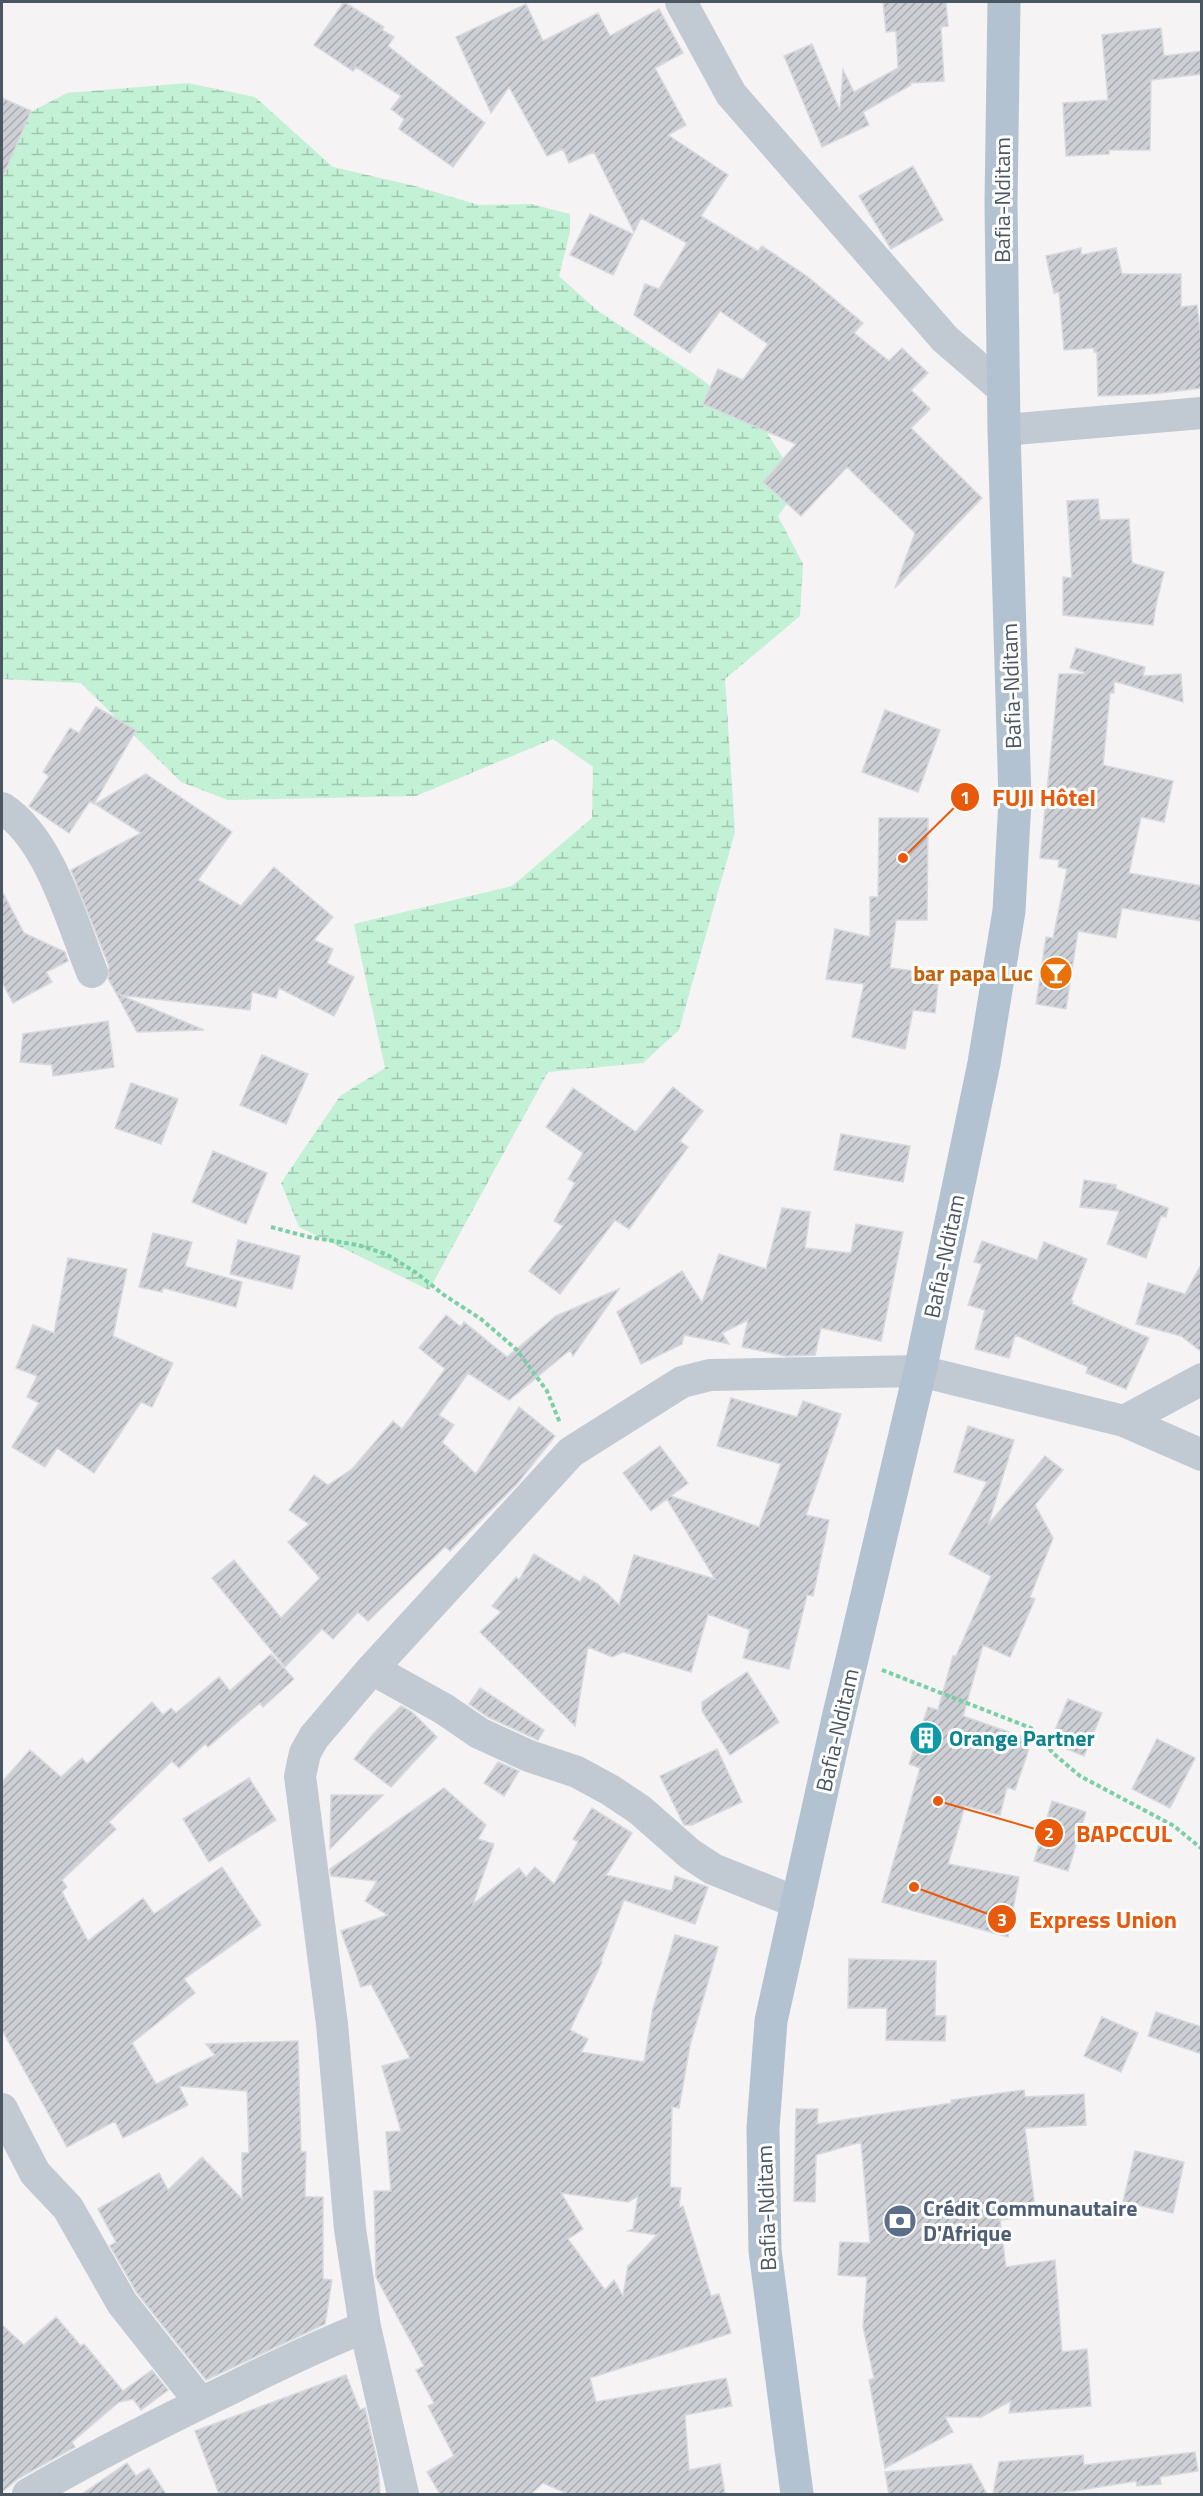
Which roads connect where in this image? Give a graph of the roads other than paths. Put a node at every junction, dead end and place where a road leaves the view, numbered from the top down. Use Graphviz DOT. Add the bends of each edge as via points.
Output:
graph roads {
  1 [pos="681,2"];
  2 [pos="1004,2"];
  3 [pos="1003,390"];
  4 [pos="1202,413"];
  5 [pos="1004,430"];
  6 [pos="2,808"];
  7 [pos="92,972"];
  8 [pos="920,1371"];
  9 [pos="1202,1379"];
  10 [pos="1124,1421"];
  11 [pos="1202,1455"];
  12 [pos="372,1669"];
  13 [pos="798,1903"];
  14 [pos="2,2109"];
  15 [pos="365,2327"];
  16 [pos="201,2403"];
  17 [pos="28,2494"];
  18 [pos="404,2494"];
  19 [pos="797,2494"];
  1 -- 3 [label="street" via="731,94 945,339"];
  2 -- 3 [label="main road, Bafia-Nditam"];
  3 -- 5 [label="main road, Bafia-Nditam"];
  4 -- 5 [label="street"];
  5 -- 8 [label="main road, Bafia-Nditam" via="1014,800 1009,911 984,1063"];
  6 -- 7 [label="street" via="32,836 56,882"];
  8 -- 10 [label="street"];
  8 -- 12 [label="street" via="710,1375 682,1383 571,1452"];
  8 -- 13 [label="main road, Bafia-Nditam"];
  9 -- 10 [label="street"];
  10 -- 11 [label="street"];
  12 -- 13 [label="street" via="444,1708 479,1733 577,1772 610,1790 713,1869"];
  12 -- 15 [label="street" via="314,1737 305,1753 300,1776 332,2024 350,2229"];
  13 -- 19 [label="main road, Bafia-Nditam" via="771,2022 762,2128 765,2250"];
  14 -- 16 [label="street" via="35,2173 68,2208 122,2303"];
  15 -- 16 [label="street" via="325,2342"];
  15 -- 18 [label="street"];
  16 -- 17 [label="street"];
}
